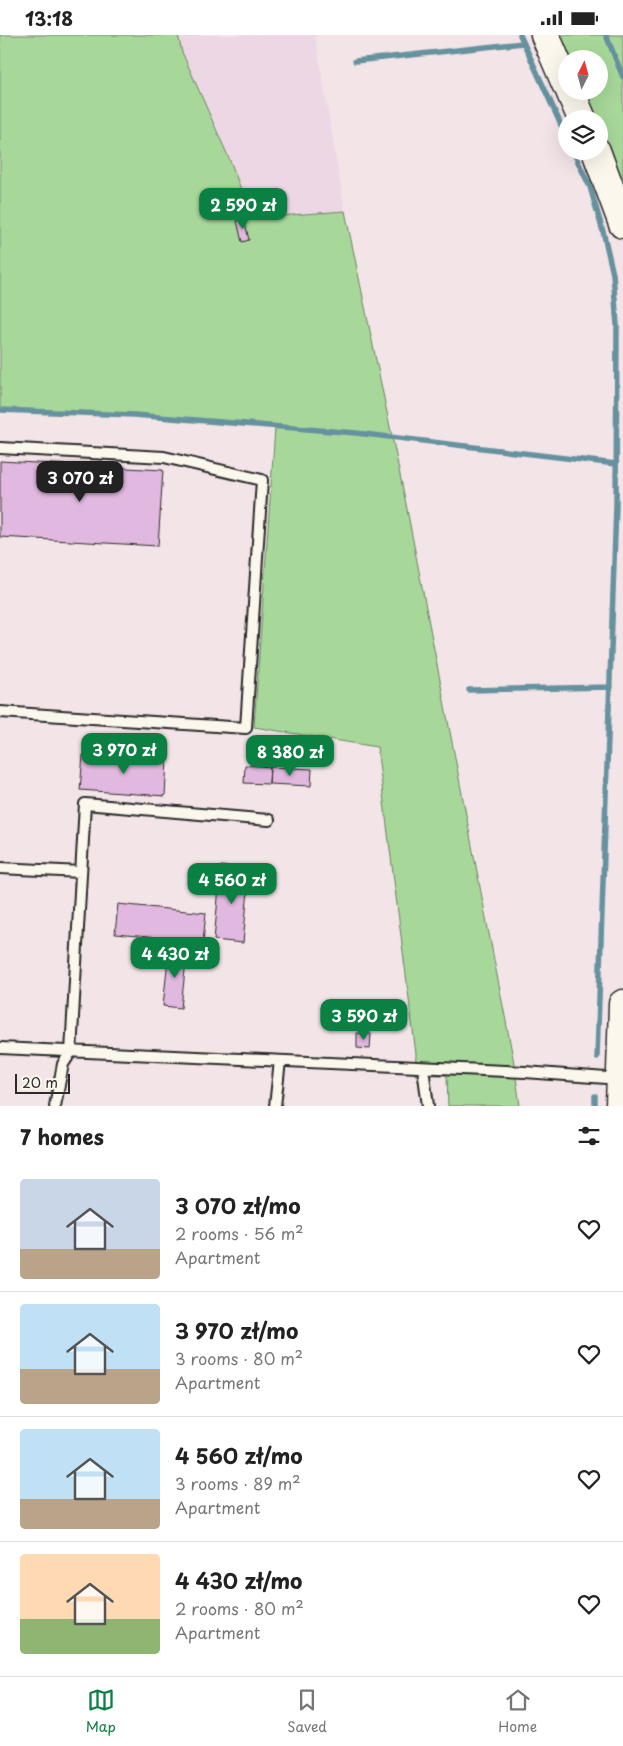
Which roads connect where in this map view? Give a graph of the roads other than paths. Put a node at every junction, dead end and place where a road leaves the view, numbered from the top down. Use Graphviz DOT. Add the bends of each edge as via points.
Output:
graph roads {
  1 [pos="545,35"];
  2 [pos="558,65"];
  3 [pos="599,160"];
  4 [pos="623,224"];
  5 [pos="0,448"];
  6 [pos="0,712"];
  7 [pos="269,820"];
  8 [pos="0,868"];
  9 [pos="81,871"];
  10 [pos="623,1004"];
  11 [pos="0,1049"];
  12 [pos="71,1052"];
  13 [pos="280,1061"];
  14 [pos="423,1068"];
  15 [pos="621,1079"];
  16 [pos="55,1106"];
  17 [pos="275,1106"];
  18 [pos="428,1106"];
  19 [pos="620,1106"];
  1 -- 2 [label="main road"];
  3 -- 4 [label="main road"];
  5 -- 6 [label="lane" via="164,457 262,480 246,727"];
  7 -- 9 [label="lane" via="85,804"];
  8 -- 9 [label="lane"];
  9 -- 12 [label="lane"];
  10 -- 15 [label="main road"];
  11 -- 12 [label="lane"];
  12 -- 13 [label="lane"];
  12 -- 16 [label="lane" via="63,1064"];
  13 -- 14 [label="lane"];
  13 -- 17 [label="lane"];
  14 -- 15 [label="lane"];
  14 -- 18 [label="lane"];
  15 -- 19 [label="main road"];
}
